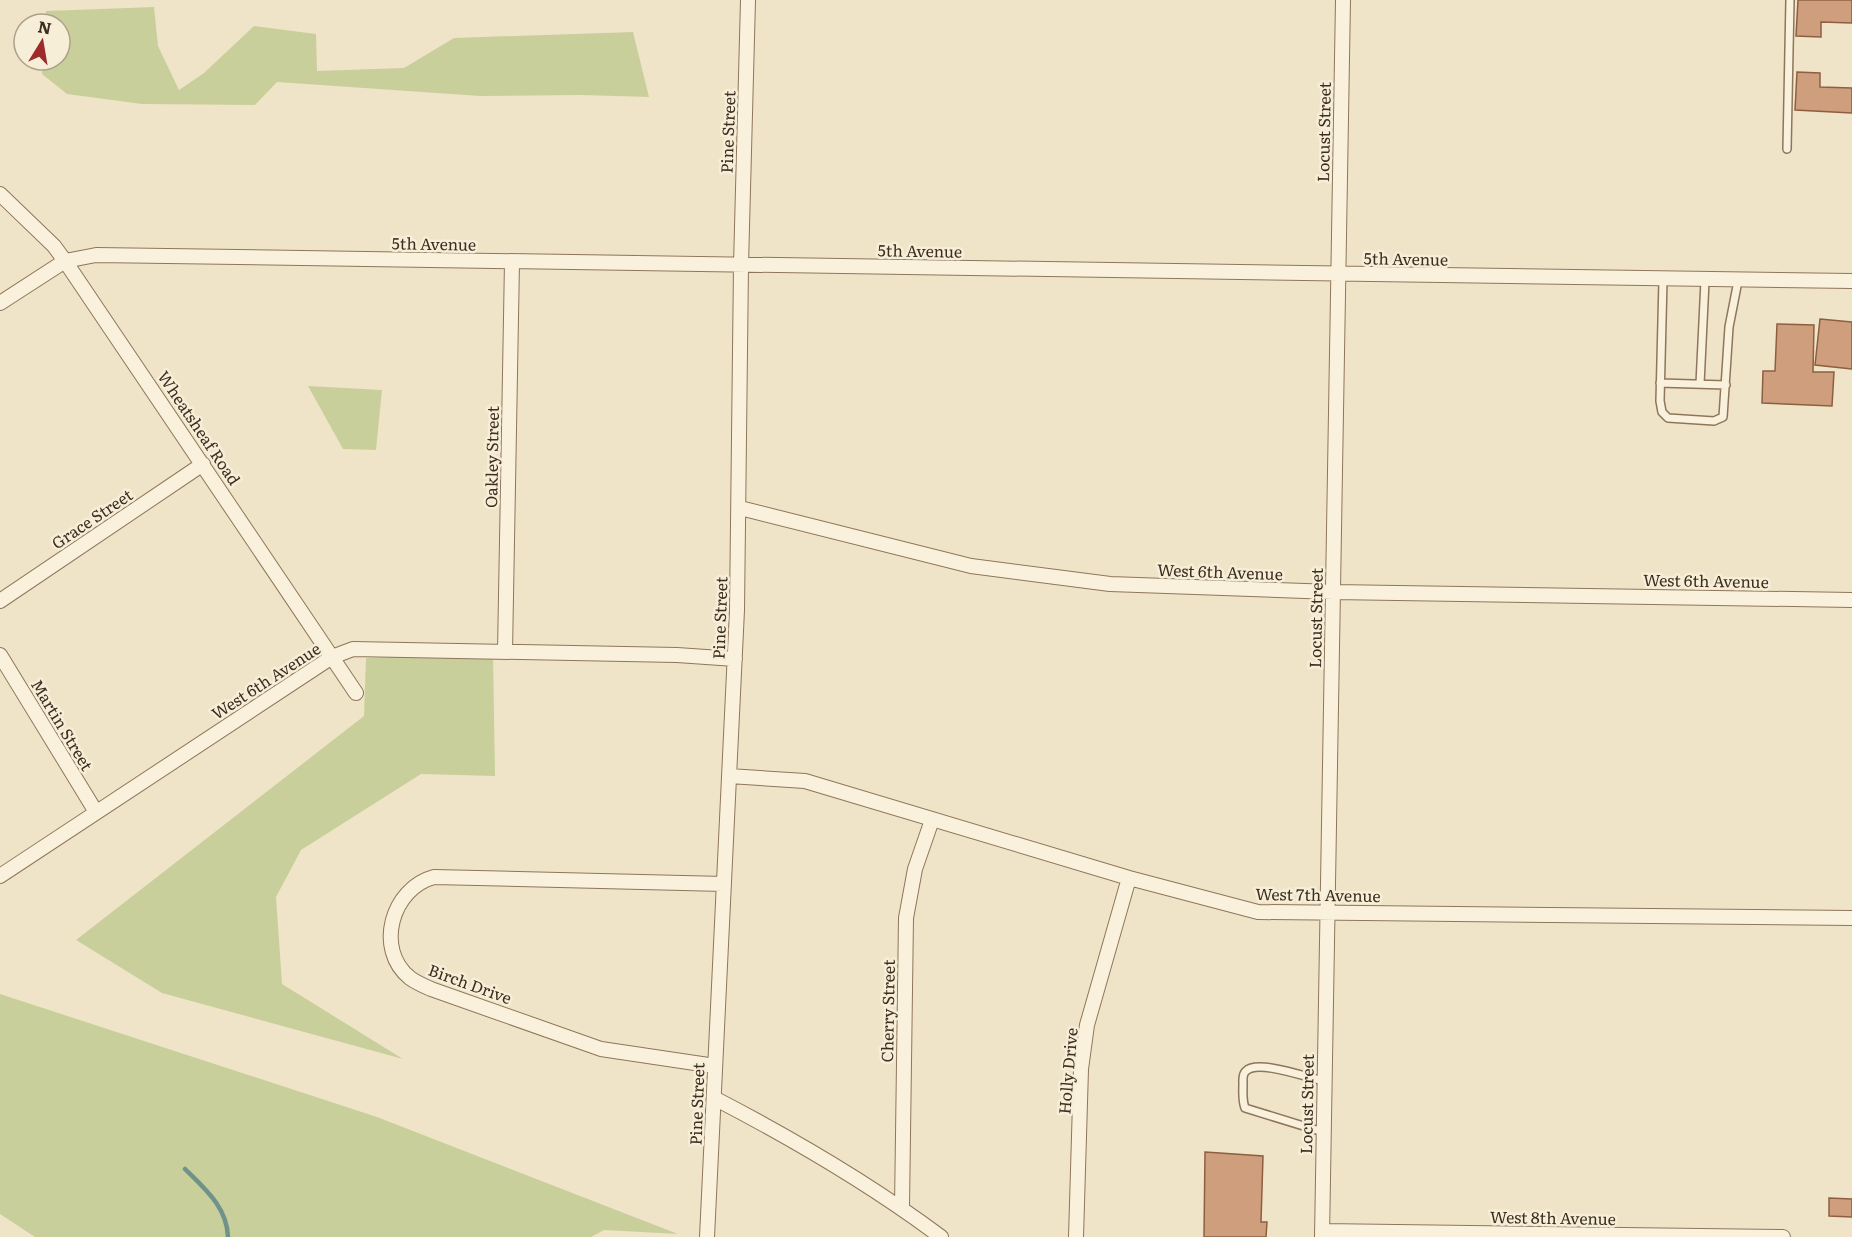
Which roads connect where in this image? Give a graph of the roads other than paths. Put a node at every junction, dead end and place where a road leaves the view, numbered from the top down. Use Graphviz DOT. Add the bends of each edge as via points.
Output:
graph roads {
  1 [pos="748,0"];
  2 [pos="1343,0"];
  3 [pos="1790,0"];
  4 [pos="1787,149"];
  5 [pos="0,194"];
  6 [pos="65,261"];
  7 [pos="513,262"];
  8 [pos="741,265"];
  9 [pos="1339,275"];
  10 [pos="1663,280"];
  11 [pos="1705,281"];
  12 [pos="1738,281"];
  13 [pos="1852,282"];
  14 [pos="0,303"];
  15 [pos="1660,383"];
  16 [pos="1700,384"];
  17 [pos="1726,385"];
  18 [pos="203,464"];
  19 [pos="740,508"];
  20 [pos="1333,592"];
  21 [pos="1852,600"];
  22 [pos="0,601"];
  23 [pos="505,652"];
  24 [pos="0,655"];
  25 [pos="332,657"];
  26 [pos="735,659"];
  27 [pos="356,693"];
  28 [pos="729,777"];
  29 [pos="96,812"];
  30 [pos="932,820"];
  31 [pos="0,876"];
  32 [pos="1129,878"];
  33 [pos="724,884"];
  34 [pos="1328,911"];
  35 [pos="1852,918"];
  36 [pos="715,1066"];
  37 [pos="1324,1081"];
  38 [pos="714,1098"];
  39 [pos="1323,1132"];
  40 [pos="902,1208"];
  41 [pos="1322,1234"];
  42 [pos="707,1237"];
  43 [pos="941,1237"];
  44 [pos="1076,1237"];
  45 [pos="1783,1237"];
  1 -- 8 [label="street, Pine Street"];
  2 -- 9 [label="street, Locust Street"];
  3 -- 4 [label="lane"];
  5 -- 6 [label="street, Wheatsheaf Road"];
  6 -- 7 [label="street, 5th Avenue" via="96,255"];
  6 -- 14 [label="street, 5th Avenue"];
  6 -- 18 [label="street, Wheatsheaf Road"];
  7 -- 8 [label="street, 5th Avenue"];
  7 -- 23 [label="street, Oakley Street"];
  8 -- 9 [label="street, 5th Avenue"];
  8 -- 19 [label="street, Pine Street"];
  9 -- 10 [label="street, 5th Avenue"];
  9 -- 20 [label="street, Locust Street"];
  10 -- 11 [label="street, 5th Avenue"];
  10 -- 15 [label="lane"];
  11 -- 12 [label="street, 5th Avenue"];
  11 -- 16 [label="lane"];
  12 -- 13 [label="street, 5th Avenue"];
  12 -- 17 [label="lane" via="1729,327"];
  15 -- 16 [label="lane"];
  15 -- 17 [label="lane" via="1662,412 1668,418 1714,421 1724,417"];
  16 -- 17 [label="lane"];
  18 -- 22 [label="street, Grace Street"];
  18 -- 25 [label="street, Wheatsheaf Road"];
  19 -- 20 [label="street, West 6th Avenue" via="972,566 1110,584"];
  19 -- 26 [label="street, Pine Street"];
  20 -- 21 [label="street, West 6th Avenue"];
  20 -- 34 [label="street, Locust Street"];
  23 -- 25 [label="street, West 6th Avenue" via="353,649"];
  23 -- 26 [label="street, West 6th Avenue"];
  24 -- 29 [label="street, Martin Street"];
  25 -- 27 [label="street, Wheatsheaf Road"];
  25 -- 29 [label="street, West 6th Avenue"];
  26 -- 28 [label="street, Pine Street"];
  28 -- 30 [label="street, West 7th Avenue" via="805,782"];
  28 -- 33 [label="street, Pine Street"];
  29 -- 31 [label="street, West 6th Avenue"];
  30 -- 32 [label="street, West 7th Avenue"];
  30 -- 40 [label="street, Cherry Street" via="915,869 906,918"];
  32 -- 34 [label="street, West 7th Avenue" via="1247,911"];
  32 -- 44 [label="street, Holly Drive" via="1087,1025 1081,1069"];
  33 -- 36 [label="street, Pine Street"];
  33 -- 36 [label="street, Birch Drive" via="434,877 423,880 404,896 392,919 391,931 393,950 401,967 409,977 431,989 601,1049"];
  34 -- 35 [label="street, West 7th Avenue"];
  34 -- 37 [label="street, Locust Street"];
  36 -- 38 [label="street, Pine Street"];
  37 -- 39 [label="street, Locust Street"];
  37 -- 39 [label="lane" via="1282,1069 1254,1067 1243,1075 1245,1108"];
  38 -- 40 [label="street" via="799,1142"];
  38 -- 42 [label="street, Pine Street"];
  39 -- 41 [label="street, Locust Street"];
  40 -- 43 [label="street"];
  41 -- 45 [label="street, West 8th Avenue"];
}
